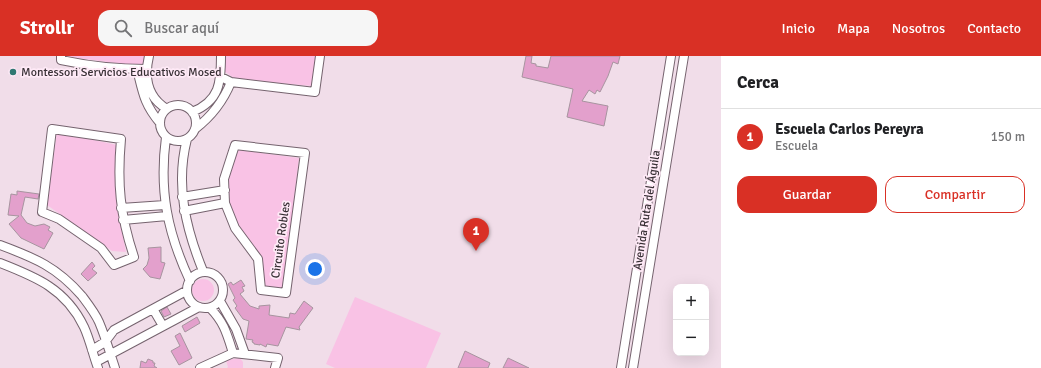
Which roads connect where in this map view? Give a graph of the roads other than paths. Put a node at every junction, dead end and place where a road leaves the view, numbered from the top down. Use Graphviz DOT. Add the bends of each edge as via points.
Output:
graph roads {
  1 [pos="62,56"];
  2 [pos="149,56"];
  3 [pos="221,56"];
  4 [pos="320,56"];
  5 [pos="671,56"];
  6 [pos="684,56"];
  7 [pos="137,69"];
  8 [pos="146,70"];
  9 [pos="221,77"];
  10 [pos="231,82"];
  11 [pos="152,96"];
  12 [pos="144,100"];
  13 [pos="209,102"];
  14 [pos="663,106"];
  15 [pos="676,108"];
  16 [pos="167,109"];
  17 [pos="215,110"];
  18 [pos="192,112"];
  19 [pos="160,123"];
  20 [pos="195,129"];
  21 [pos="166,136"];
  22 [pos="187,139"];
  23 [pos="224,190"];
  24 [pos="182,197"];
  25 [pos="225,203"];
  26 [pos="165,205"];
  27 [pos="121,208"];
  28 [pos="184,211"];
  29 [pos="167,216"];
  30 [pos="123,220"];
  31 [pos="0,245"];
  32 [pos="0,263"];
  33 [pos="204,271"];
  34 [pos="190,281"];
  35 [pos="186,291"];
  36 [pos="220,301"];
  37 [pos="88,304"];
  38 [pos="631,306"];
  39 [pos="198,307"];
  40 [pos="643,307"];
  41 [pos="210,308"];
  42 [pos="153,310"];
  43 [pos="75,311"];
  44 [pos="163,326"];
  45 [pos="236,329"];
  46 [pos="227,332"];
  47 [pos="105,342"];
  48 [pos="92,350"];
  49 [pos="233,353"];
  50 [pos="245,354"];
  51 [pos="111,355"];
  52 [pos="97,365"];
  53 [pos="115,368"];
  54 [pos="200,368"];
  55 [pos="275,368"];
  56 [pos="621,368"];
  57 [pos="633,368"];
  1 -- 7 [label="street" via="61,60 80,64"];
  2 -- 8 [label="street"];
  3 -- 9 [label="street"];
  4 -- 10 [label="street" via="315,92"];
  5 -- 14 [label="street, Avenida Ruta del Águila"];
  6 -- 15 [label="street, Avenida Ruta del Águila"];
  7 -- 8 [label="street"];
  7 -- 12 [label="street"];
  8 -- 11 [label="street"];
  9 -- 10 [label="street"];
  9 -- 13 [label="street" via="217,91"];
  10 -- 17 [label="street"];
  11 -- 12 [label="street"];
  11 -- 16 [label="street"];
  12 -- 19 [label="street"];
  13 -- 17 [label="street"];
  13 -- 18 [label="street"];
  14 -- 15 [label="street"];
  14 -- 38 [label="street, Avenida Ruta del Águila"];
  15 -- 40 [label="street, Avenida Ruta del Águila"];
  16 -- 18 [label="street" via="178,105"];
  16 -- 19 [label="street"];
  17 -- 20 [label="street"];
  18 -- 20 [label="street" via="195,117"];
  19 -- 21 [label="street"];
  20 -- 22 [label="street"];
  21 -- 22 [label="street" via="176,141"];
  21 -- 26 [label="street" via="163,160"];
  22 -- 24 [label="street" via="181,180"];
  23 -- 24 [label="street"];
  23 -- 25 [label="street, Circuito Robles"];
  23 -- 25 [label="street, Circuito Robles" via="224,179 235,145 305,154 286,293 261,290 258,259 235,228"];
  24 -- 28 [label="street"];
  25 -- 28 [label="street"];
  26 -- 27 [label="street"];
  26 -- 29 [label="street"];
  27 -- 30 [label="street"];
  27 -- 30 [label="street" via="121,139 52,129 42,212 59,218 101,248 114,265 134,257"];
  28 -- 33 [label="street"];
  29 -- 30 [label="street"];
  29 -- 34 [label="street" via="177,253"];
  31 -- 37 [label="street" via="48,266 72,284"];
  32 -- 43 [label="street" via="51,286"];
  33 -- 34 [label="street" via="192,276"];
  33 -- 36 [label="street" via="220,278 224,289"];
  34 -- 35 [label="street"];
  35 -- 39 [label="street" via="189,299"];
  35 -- 42 [label="street"];
  36 -- 41 [label="street"];
  36 -- 45 [label="street"];
  37 -- 43 [label="street"];
  37 -- 47 [label="street" via="99,321"];
  38 -- 40 [label="street"];
  38 -- 56 [label="street, Avenida Ruta del Águila"];
  39 -- 41 [label="street"];
  39 -- 44 [label="street"];
  40 -- 57 [label="street, Avenida Ruta del Águila"];
  41 -- 46 [label="street"];
  42 -- 44 [label="street"];
  42 -- 47 [label="street" via="114,330"];
  43 -- 48 [label="street"];
  44 -- 51 [label="street"];
  45 -- 46 [label="street"];
  45 -- 50 [label="street"];
  46 -- 49 [label="street"];
  47 -- 48 [label="street"];
  47 -- 51 [label="street"];
  48 -- 52 [label="street"];
  49 -- 50 [label="street"];
  49 -- 54 [label="street"];
  50 -- 55 [label="street" via="278,358"];
  51 -- 52 [label="street"];
  51 -- 53 [label="street"];
}
